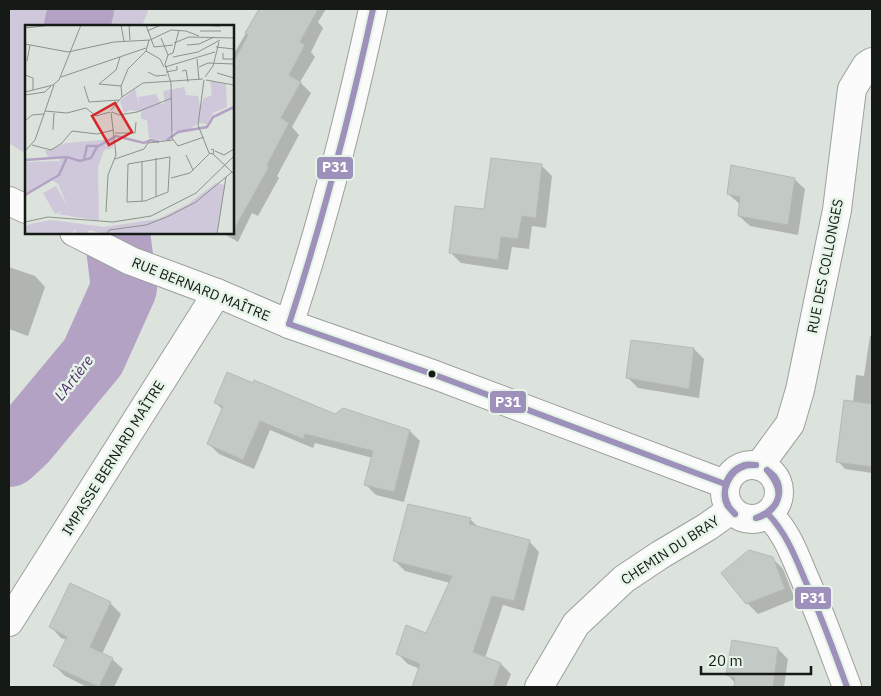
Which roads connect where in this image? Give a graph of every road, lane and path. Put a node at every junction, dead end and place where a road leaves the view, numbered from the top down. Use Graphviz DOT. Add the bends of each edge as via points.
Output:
graph roads {
  1 [pos="373,9"];
  2 [pos="872,62"];
  3 [pos="9,201"];
  4 [pos="25,209"];
  5 [pos="78,234"];
  6 [pos="217,293"];
  7 [pos="289,324"];
  8 [pos="759,466"];
  9 [pos="725,484"];
  10 [pos="731,510"];
  11 [pos="768,514"];
  12 [pos="9,622"];
  13 [pos="539,687"];
  14 [pos="847,687"];
  1 -- 7 [label="street" via="310,262"];
  2 -- 8 [label="street, RUE DES COLLONGES" via="852,89 837,210 800,390 790,424"];
  3 -- 4 [label="street"];
  5 -- 6 [label="street, RUE BERNARD MAÎTRE" via="131,261"];
  6 -- 7 [label="street, RUE BERNARD MAÎTRE"];
  6 -- 12 [label="street, IMPASSE BERNARD MAÎTRE"];
  7 -- 9 [label="street, RUE BERNARD MAÎTRE"];
  8 -- 9 [label="street" via="735,470"];
  8 -- 11 [label="street" via="773,475 779,492 778,500"];
  9 -- 10 [label="street" via="724,498"];
  10 -- 11 [label="street" via="744,519 752,520"];
  10 -- 13 [label="street, CHEMIN DU BRAY" via="624,579 576,624"];
  11 -- 14 [label="street" via="787,537"];
}
